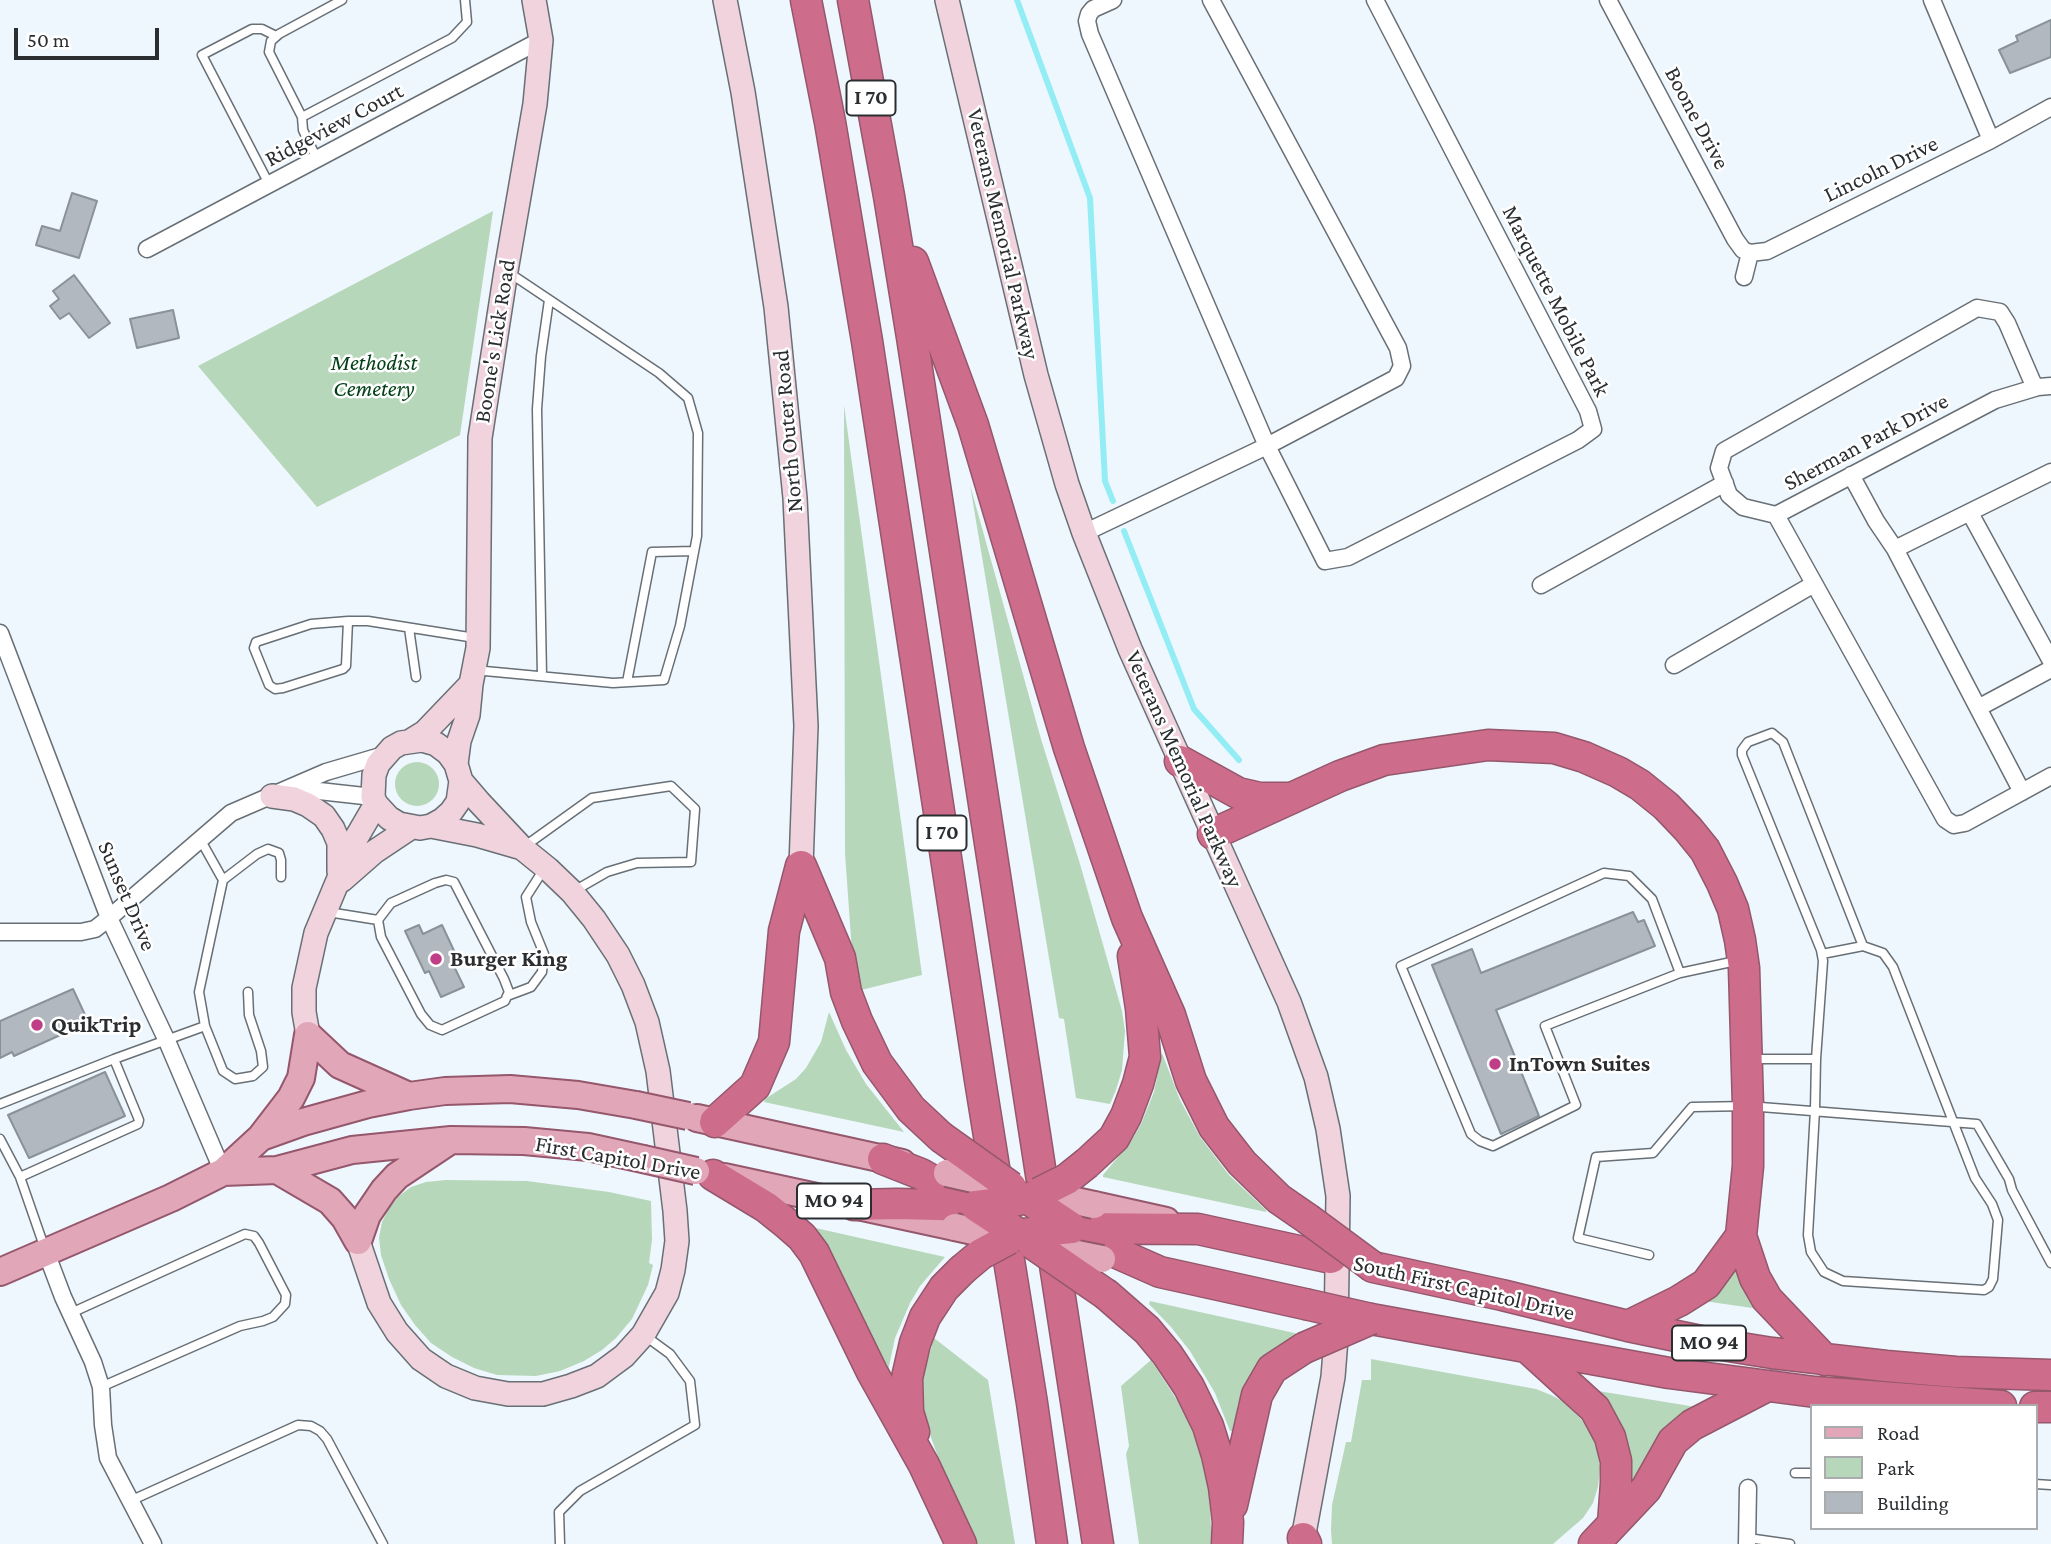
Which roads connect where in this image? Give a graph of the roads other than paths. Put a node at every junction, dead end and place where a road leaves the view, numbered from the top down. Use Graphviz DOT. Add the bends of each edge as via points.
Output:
graph roads {
  1 [pos="342,0"];
  2 [pos="465,0"];
  3 [pos="534,0"];
  4 [pos="725,0"];
  5 [pos="806,0"];
  6 [pos="853,0"];
  7 [pos="947,0"];
  8 [pos="1113,0"];
  9 [pos="1211,0"];
  10 [pos="1375,0"];
  11 [pos="1608,0"];
  12 [pos="1932,0"];
  13 [pos="276,36"];
  14 [pos="541,40"];
  15 [pos="2051,107"];
  16 [pos="302,117"];
  17 [pos="1990,139"];
  18 [pos="317,159"];
  19 [pos="269,184"];
  20 [pos="889,196"];
  21 [pos="147,249"];
  22 [pos="1750,253"];
  23 [pos="506,271"];
  24 [pos="1744,276"];
  25 [pos="549,300"];
  26 [pos="2043,387"];
  27 [pos="1267,446"];
  28 [pos="2050,474"];
  29 [pos="1851,475"];
  30 [pos="1725,483"];
  31 [pos="1970,513"];
  32 [pos="1776,515"];
  33 [pos="1084,533"];
  34 [pos="1895,549"];
  35 [pos="694,551"];
  36 [pos="1814,584"];
  37 [pos="1541,585"];
  38 [pos="348,621"];
  39 [pos="409,628"];
  40 [pos="0,633"];
  41 [pos="478,638"];
  42 [pos="2051,661"];
  43 [pos="1674,665"];
  44 [pos="2051,669"];
  45 [pos="542,676"];
  46 [pos="416,677"];
  47 [pos="472,677"];
  48 [pos="626,682"];
  49 [pos="1978,708"];
  50 [pos="412,740"];
  51 [pos="384,755"];
  52 [pos="1180,761"];
  53 [pos="459,772"];
  54 [pos="2051,776"];
  55 [pos="282,792"];
  56 [pos="2022,792"];
  57 [pos="1291,798"];
  58 [pos="375,801"];
  59 [pos="420,827"];
  60 [pos="1213,834"];
  61 [pos="200,839"];
  62 [pos="522,848"];
  63 [pos="801,866"];
  64 [pos="546,867"];
  65 [pos="281,877"];
  66 [pos="223,880"];
  67 [pos="337,885"];
  68 [pos="572,892"];
  69 [pos="325,911"];
  70 [pos="109,918"];
  71 [pos="1127,918"];
  72 [pos="377,920"];
  73 [pos="0,932"];
  74 [pos="1863,946"];
  75 [pos="1822,954"];
  76 [pos="1742,959"];
  77 [pos="1680,973"];
  78 [pos="248,992"];
  79 [pos="507,996"];
  80 [pos="205,1026"];
  81 [pos="308,1035"];
  82 [pos="167,1041"];
  83 [pos="114,1059"];
  84 [pos="1746,1059"];
  85 [pos="1816,1059"];
  86 [pos="409,1096"];
  87 [pos="0,1104"];
  88 [pos="1748,1106"];
  89 [pos="1815,1110"];
  90 [pos="702,1119"];
  91 [pos="1953,1121"];
  92 [pos="261,1137"];
  93 [pos="0,1139"];
  94 [pos="451,1140"];
  95 [pos="883,1159"];
  96 [pos="277,1170"];
  97 [pos="223,1172"];
  98 [pos="704,1173"];
  99 [pos="19,1177"];
  100 [pos="1026,1193"];
  101 [pos="955,1200"];
  102 [pos="854,1205"];
  103 [pos="1093,1234"];
  104 [pos="1741,1236"];
  105 [pos="1021,1240"];
  106 [pos="358,1241"];
  107 [pos="46,1252"];
  108 [pos="1649,1255"];
  109 [pos="2051,1263"];
  110 [pos="1373,1267"];
  111 [pos="0,1272"];
  112 [pos="71,1313"];
  113 [pos="1371,1319"];
  114 [pos="1628,1326"];
  115 [pos="643,1335"];
  116 [pos="1528,1348"];
  117 [pos="1825,1360"];
  118 [pos="2051,1375"];
  119 [pos="1767,1386"];
  120 [pos="101,1387"];
  121 [pos="1934,1404"];
  122 [pos="923,1465"];
  123 [pos="1795,1473"];
  124 [pos="1810,1473"];
  125 [pos="1748,1488"];
  126 [pos="130,1501"];
  127 [pos="1227,1533"];
  128 [pos="1603,1534"];
  129 [pos="1748,1541"];
  130 [pos="147,1542"];
  131 [pos="1304,1542"];
  132 [pos="383,1544"];
  133 [pos="560,1544"];
  134 [pos="961,1544"];
  135 [pos="1052,1544"];
  136 [pos="1098,1544"];
  137 [pos="1790,1544"];
  1 -- 13 [label="lane"];
  2 -- 16 [label="lane" via="467,22 452,38"];
  3 -- 14 [label="street, Boone's Lick Road"];
  4 -- 63 [label="street, North Outer Road" via="776,307 795,498 806,726"];
  5 -- 135 [label="highway, I 70" via="867,341"];
  6 -- 20 [label="highway, I 70"];
  7 -- 33 [label="street, Veterans Memorial Parkway" via="1036,375"];
  8 -- 27 [label="street, Marquette Mobile Park" via="1089,14 1090,34"];
  9 -- 27 [label="street" via="1398,348 1402,366 1396,378"];
  10 -- 27 [label="street, Marquette Mobile Park" via="1588,411 1593,429 1348,558 1325,561"];
  11 -- 22 [label="street, Boone Drive" via="1735,239"];
  12 -- 17 [label="street"];
  13 -- 16 [label="lane" via="269,52"];
  13 -- 19 [label="lane" via="252,29 202,55"];
  14 -- 18 [label="street, Ridgeview Court"];
  14 -- 23 [label="street, Boone's Lick Road" via="535,104"];
  15 -- 17 [label="street, Lincoln Drive"];
  16 -- 18 [label="lane"];
  17 -- 22 [label="street, Lincoln Drive" via="1767,251"];
  18 -- 19 [label="street, Ridgeview Court"];
  19 -- 21 [label="street, Ridgeview Court"];
  20 -- 71 [label="highway" via="973,425 1069,748"];
  20 -- 136 [label="highway, I 70"];
  22 -- 24 [label="street"];
  23 -- 25 [label="lane"];
  23 -- 41 [label="street, Boone's Lick Road" via="480,438"];
  25 -- 35 [label="lane" via="659,373 688,398 698,433"];
  25 -- 45 [label="lane" via="537,409"];
  26 -- 29 [label="street, Sherman Park Drive" via="1995,400"];
  26 -- 30 [label="street" via="2000,312 1977,308 1724,451 1719,468"];
  27 -- 33 [label="street"];
  28 -- 31 [label="street"];
  29 -- 32 [label="street, Sherman Park Drive"];
  29 -- 34 [label="street"];
  30 -- 32 [label="street" via="1729,495 1743,507"];
  30 -- 37 [label="street"];
  31 -- 34 [label="street"];
  31 -- 42 [label="street"];
  32 -- 36 [label="street, Sherman Park Drive"];
  33 -- 52 [label="street, Veterans Memorial Parkway"];
  34 -- 49 [label="street"];
  35 -- 48 [label="lane" via="664,680"];
  35 -- 48 [label="lane" via="652,552"];
  36 -- 43 [label="street"];
  36 -- 56 [label="street, Sherman Park Drive" via="1945,819 1954,825 1965,823"];
  38 -- 38 [label="lane" via="346,666 283,688 269,685 254,648 256,642 311,624"];
  38 -- 39 [label="lane"];
  39 -- 41 [label="lane"];
  39 -- 46 [label="lane"];
  40 -- 70 [label="street, Sunset Drive"];
  41 -- 47 [label="street, Boone's Lick Road"];
  44 -- 49 [label="street"];
  45 -- 47 [label="lane"];
  45 -- 48 [label="lane"];
  47 -- 50 [label="street" via="425,732"];
  47 -- 53 [label="street, Boone's Lick Road" via="468,715 459,741"];
  49 -- 56 [label="street"];
  50 -- 51 [label="street"];
  50 -- 53 [label="street" via="436,744 448,753"];
  51 -- 55 [label="street" via="326,772"];
  51 -- 58 [label="street" via="373,775"];
  52 -- 57 [label="highway" via="1238,793 1261,799"];
  52 -- 60 [label="street, Veterans Memorial Parkway"];
  53 -- 59 [label="street" via="458,802 451,812"];
  53 -- 62 [label="street"];
  54 -- 56 [label="street, Sherman Park Drive"];
  55 -- 58 [label="street"];
  55 -- 61 [label="street" via="230,813"];
  55 -- 67 [label="street" via="324,816 334,830 340,861"];
  57 -- 60 [label="highway"];
  57 -- 76 [label="highway" via="1384,760 1436,751 1488,744 1554,748 1584,757 1640,785 1666,806 1705,850 1733,909"];
  58 -- 59 [label="street" via="399,824"];
  58 -- 67 [label="street"];
  59 -- 62 [label="street" via="477,835"];
  59 -- 67 [label="street" via="374,852"];
  60 -- 131 [label="street, Veterans Memorial Parkway" via="1305,1044 1335,1167 1339,1234 1333,1377"];
  61 -- 66 [label="lane"];
  61 -- 70 [label="street"];
  62 -- 64 [label="street"];
  62 -- 68 [label="lane" via="592,798 671,786 695,809 691,862 637,863 607,872"];
  63 -- 90 [label="highway" via="785,931 774,1042 754,1086"];
  63 -- 100 [label="highway, South First Capitol Drive, bridge" via="840,958 857,1021 877,1063 911,1109 941,1137"];
  64 -- 68 [label="street"];
  64 -- 79 [label="lane" via="526,897 544,954 542,972 531,987"];
  65 -- 66 [label="lane" via="279,853 268,849"];
  66 -- 80 [label="lane" via="199,992"];
  67 -- 69 [label="street"];
  68 -- 115 [label="street" via="618,954 633,985 658,1070 677,1241 667,1293"];
  69 -- 72 [label="lane"];
  69 -- 81 [label="street" via="304,988"];
  70 -- 73 [label="street" via="95,929 80,932"];
  70 -- 82 [label="street, Sunset Drive"];
  71 -- 100 [label="highway, bridge" via="1145,1057 1138,1084 1114,1138 1067,1179"];
  71 -- 110 [label="highway, bridge" via="1170,1015 1191,1081 1214,1127 1279,1199"];
  72 -- 79 [label="lane" via="381,937 430,1025 442,1030 505,1001"];
  72 -- 79 [label="lane" via="391,903 435,883 454,882 503,979"];
  74 -- 75 [label="lane"];
  74 -- 75 [label="lane" via="1783,742 1768,733 1745,745 1742,755"];
  74 -- 91 [label="lane" via="1884,953 1893,967"];
  75 -- 85 [label="lane"];
  76 -- 77 [label="lane"];
  76 -- 84 [label="highway"];
  77 -- 77 [label="lane" via="1545,1026 1576,1105 1493,1146 1471,1134 1401,966 1604,873 1629,876 1652,899"];
  78 -- 80 [label="lane" via="249,1015 263,1067 253,1076 235,1079 223,1071"];
  80 -- 82 [label="lane"];
  81 -- 86 [label="main road" via="340,1065"];
  81 -- 92 [label="main road" via="301,1078"];
  82 -- 83 [label="lane"];
  82 -- 97 [label="street, Sunset Drive"];
  83 -- 87 [label="lane"];
  83 -- 99 [label="lane" via="138,1124"];
  84 -- 85 [label="lane"];
  84 -- 88 [label="highway"];
  85 -- 89 [label="lane"];
  86 -- 90 [label="main road, First Capitol Drive, bridge" via="510,1089 578,1095"];
  86 -- 92 [label="main road, First Capitol Drive" via="316,1118"];
  88 -- 89 [label="lane"];
  88 -- 104 [label="highway"];
  88 -- 108 [label="lane" via="1692,1107 1653,1153 1596,1157 1578,1238"];
  89 -- 91 [label="lane"];
  89 -- 91 [label="lane" via="1808,1235 1811,1252 1824,1272 1843,1281 1984,1290 1993,1279 1998,1220 1975,1178"];
  90 -- 95 [label="main road, First Capitol Drive"];
  91 -- 109 [label="lane" via="1977,1124"];
  92 -- 97 [label="main road, First Capitol Drive"];
  93 -- 99 [label="lane"];
  94 -- 96 [label="main road, First Capitol Drive" via="352,1150"];
  94 -- 98 [label="main road, First Capitol Drive, bridge" via="588,1147"];
  94 -- 106 [label="main road" via="384,1190 367,1215"];
  95 -- 101 [label="highway" via="922,1174"];
  96 -- 97 [label="main road, First Capitol Drive"];
  96 -- 106 [label="main road" via="330,1201"];
  97 -- 107 [label="main road, First Capitol Drive"];
  98 -- 102 [label="main road, First Capitol Drive / MO 94"];
  98 -- 122 [label="highway" via="766,1208 814,1252"];
  99 -- 107 [label="lane"];
  100 -- 101 [label="main road, bridge"];
  100 -- 101 [label="highway, bridge" via="1010,1202"];
  100 -- 103 [label="highway, South First Capitol Drive, bridge"];
  101 -- 102 [label="highway"];
  101 -- 105 [label="highway, bridge"];
  103 -- 105 [label="main road, bridge"];
  103 -- 105 [label="highway, South First Capitol Drive, bridge" via="1041,1231"];
  103 -- 110 [label="highway, South First Capitol Drive / MO 94" via="1198,1229"];
  103 -- 113 [label="highway, South First Capitol Drive / MO 94, bridge" via="1160,1272"];
  104 -- 114 [label="highway" via="1706,1284"];
  104 -- 117 [label="highway" via="1767,1298"];
  105 -- 122 [label="highway, South First Capitol Drive, bridge" via="981,1254 944,1288 925,1317 907,1378 908,1412"];
  105 -- 127 [label="highway, bridge" via="1107,1296 1167,1354 1208,1426 1224,1487"];
  106 -- 115 [label="street" via="379,1303 397,1332 421,1359 475,1388 543,1394 570,1387 597,1376"];
  107 -- 111 [label="main road, First Capitol Drive"];
  107 -- 112 [label="street"];
  110 -- 114 [label="highway, South First Capitol Drive / MO 94"];
  112 -- 120 [label="street"];
  112 -- 120 [label="lane" via="245,1234 260,1243 286,1295 280,1311 263,1321 240,1325"];
  113 -- 116 [label="highway, South First Capitol Drive / MO 94"];
  113 -- 127 [label="highway, bridge" via="1304,1348 1272,1369 1257,1395"];
  114 -- 117 [label="highway, South First Capitol Drive / MO 94"];
  115 -- 133 [label="lane" via="670,1354 690,1381 695,1425 580,1491 559,1511"];
  116 -- 119 [label="highway, South First Capitol Drive / MO 94"];
  116 -- 128 [label="highway" via="1595,1409 1610,1437 1616,1483"];
  117 -- 118 [label="highway, South First Capitol Drive / MO 94"];
  119 -- 121 [label="highway, South First Capitol Drive / MO 94"];
  119 -- 128 [label="highway" via="1692,1425 1673,1441 1646,1489"];
  120 -- 126 [label="street" via="108,1458"];
  122 -- 134 [label="highway"];
  123 -- 124 [label="lane"];
  125 -- 129 [label="street"];
  126 -- 130 [label="street"];
  126 -- 132 [label="lane" via="298,1425 311,1426 327,1439"];
  129 -- 137 [label="lane"];
}
